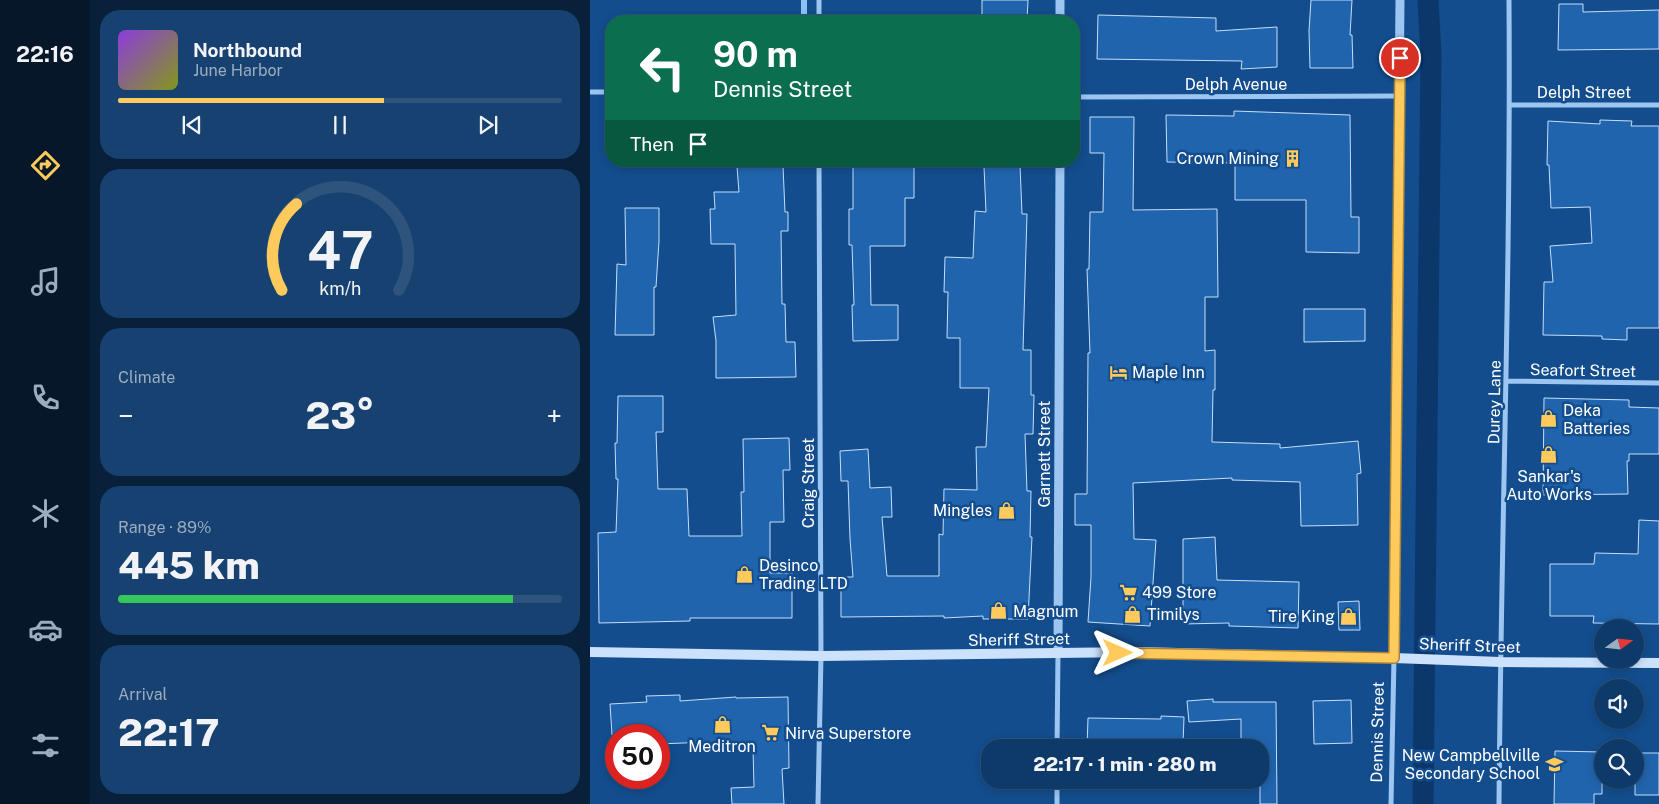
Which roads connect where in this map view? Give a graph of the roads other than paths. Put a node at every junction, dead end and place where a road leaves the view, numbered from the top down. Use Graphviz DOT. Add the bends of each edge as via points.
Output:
graph roads {
  1 [pos="820,0"];
  2 [pos="1060,0"];
  3 [pos="1400,0"];
  4 [pos="1509,0"];
  5 [pos="819,15"];
  6 [pos="1060,15"];
  7 [pos="590,92"];
  8 [pos="605,92"];
  9 [pos="1399,96"];
  10 [pos="1080,97"];
  11 [pos="1510,105"];
  12 [pos="1659,105"];
  13 [pos="819,167"];
  14 [pos="1060,167"];
  15 [pos="1507,381"];
  16 [pos="1659,383"];
  17 [pos="590,652"];
  18 [pos="1058,654"];
  19 [pos="821,656"];
  20 [pos="1394,658"];
  21 [pos="1500,662"];
  22 [pos="1659,663"];
  23 [pos="1057,739"];
  24 [pos="1057,789"];
  25 [pos="818,804"];
  26 [pos="1057,804"];
  27 [pos="1391,804"];
  28 [pos="1499,804"];
  1 -- 5 [label="street"];
  2 -- 6 [label="street"];
  3 -- 9 [label="street, Dennis Street"];
  4 -- 11 [label="street, Durey Lane"];
  7 -- 8 [label="street"];
  9 -- 10 [label="street, Delph Avenue"];
  9 -- 20 [label="street, Dennis Street"];
  11 -- 12 [label="street, Delph Street"];
  11 -- 15 [label="street, Durey Lane"];
  13 -- 19 [label="street, Craig Street"];
  14 -- 18 [label="street, Garnett Street"];
  15 -- 16 [label="street, Seafort Street"];
  15 -- 21 [label="street, Durey Lane"];
  17 -- 19 [label="main road, Sheriff Street"];
  18 -- 19 [label="main road, Sheriff Street"];
  18 -- 20 [label="main road, Sheriff Street" via="1137,652"];
  18 -- 23 [label="street, Garnett Street"];
  19 -- 25 [label="street, Craig Street"];
  20 -- 21 [label="main road, Sheriff Street"];
  20 -- 27 [label="street, Dennis Street"];
  21 -- 22 [label="main road, Sheriff Street"];
  21 -- 28 [label="street, Durey Lane"];
  24 -- 26 [label="street"];
}
